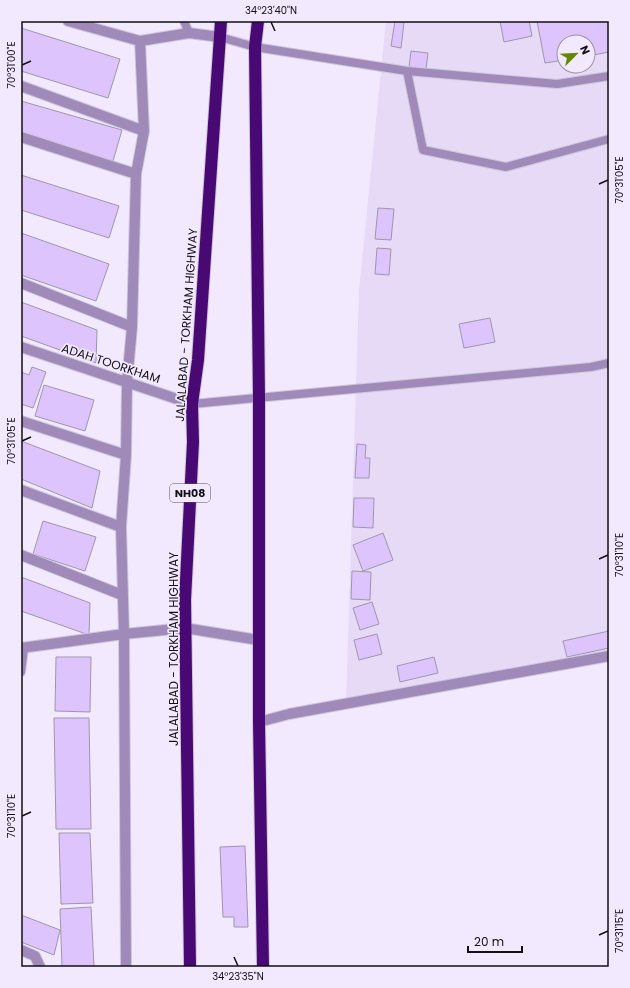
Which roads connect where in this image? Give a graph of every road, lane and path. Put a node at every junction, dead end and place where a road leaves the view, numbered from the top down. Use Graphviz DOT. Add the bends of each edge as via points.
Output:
graph roads {
  1 [pos="68,21"];
  2 [pos="184,21"];
  3 [pos="221,21"];
  4 [pos="258,21"];
  5 [pos="189,33"];
  6 [pos="220,38"];
  7 [pos="140,41"];
  8 [pos="255,47"];
  9 [pos="407,71"];
  10 [pos="609,76"];
  11 [pos="21,86"];
  12 [pos="144,131"];
  13 [pos="21,137"];
  14 [pos="609,139"];
  15 [pos="136,174"];
  16 [pos="21,283"];
  17 [pos="132,327"];
  18 [pos="21,347"];
  19 [pos="609,363"];
  20 [pos="127,382"];
  21 [pos="260,398"];
  22 [pos="192,404"];
  23 [pos="21,421"];
  24 [pos="126,455"];
  25 [pos="21,490"];
  26 [pos="120,527"];
  27 [pos="21,555"];
  28 [pos="122,595"];
  29 [pos="185,628"];
  30 [pos="124,634"];
  31 [pos="258,640"];
  32 [pos="23,648"];
  33 [pos="609,656"];
  34 [pos="21,672"];
  35 [pos="259,722"];
  36 [pos="21,950"];
  37 [pos="40,967"];
  38 [pos="126,967"];
  39 [pos="190,967"];
  40 [pos="263,967"];
  1 -- 7 [label="street"];
  2 -- 5 [label="lane"];
  3 -- 6 [label="highway, JALALABAD - TORKHAM HIGHWAY / NH08"];
  4 -- 8 [label="highway"];
  5 -- 6 [label="street"];
  5 -- 7 [label="street"];
  6 -- 8 [label="lane"];
  6 -- 22 [label="highway, JALALABAD - TORKHAM HIGHWAY / NH08" via="198,360"];
  7 -- 12 [label="street"];
  8 -- 9 [label="lane"];
  8 -- 21 [label="highway"];
  9 -- 10 [label="lane" via="557,84"];
  9 -- 14 [label="lane" via="423,150 506,167"];
  11 -- 12 [label="street"];
  12 -- 15 [label="street"];
  13 -- 15 [label="street"];
  15 -- 17 [label="street"];
  16 -- 17 [label="street"];
  17 -- 20 [label="street"];
  18 -- 20 [label="street, ADAH TOORKHAM"];
  19 -- 21 [label="lane" via="591,367"];
  20 -- 22 [label="street, ADAH TOORKHAM"];
  20 -- 24 [label="street"];
  21 -- 22 [label="lane"];
  21 -- 31 [label="highway"];
  22 -- 29 [label="highway, JALALABAD - TORKHAM HIGHWAY / NH08" via="193,442"];
  23 -- 24 [label="street"];
  24 -- 26 [label="street"];
  25 -- 26 [label="street"];
  26 -- 28 [label="street"];
  27 -- 28 [label="street"];
  28 -- 30 [label="street"];
  29 -- 30 [label="street"];
  29 -- 31 [label="street"];
  29 -- 39 [label="highway, JALALABAD - TORKHAM HIGHWAY / NH08"];
  30 -- 32 [label="street"];
  30 -- 38 [label="street"];
  31 -- 35 [label="highway"];
  32 -- 34 [label="lane"];
  33 -- 35 [label="street" via="289,714"];
  35 -- 40 [label="highway"];
  36 -- 37 [label="street" via="35,956"];
}
